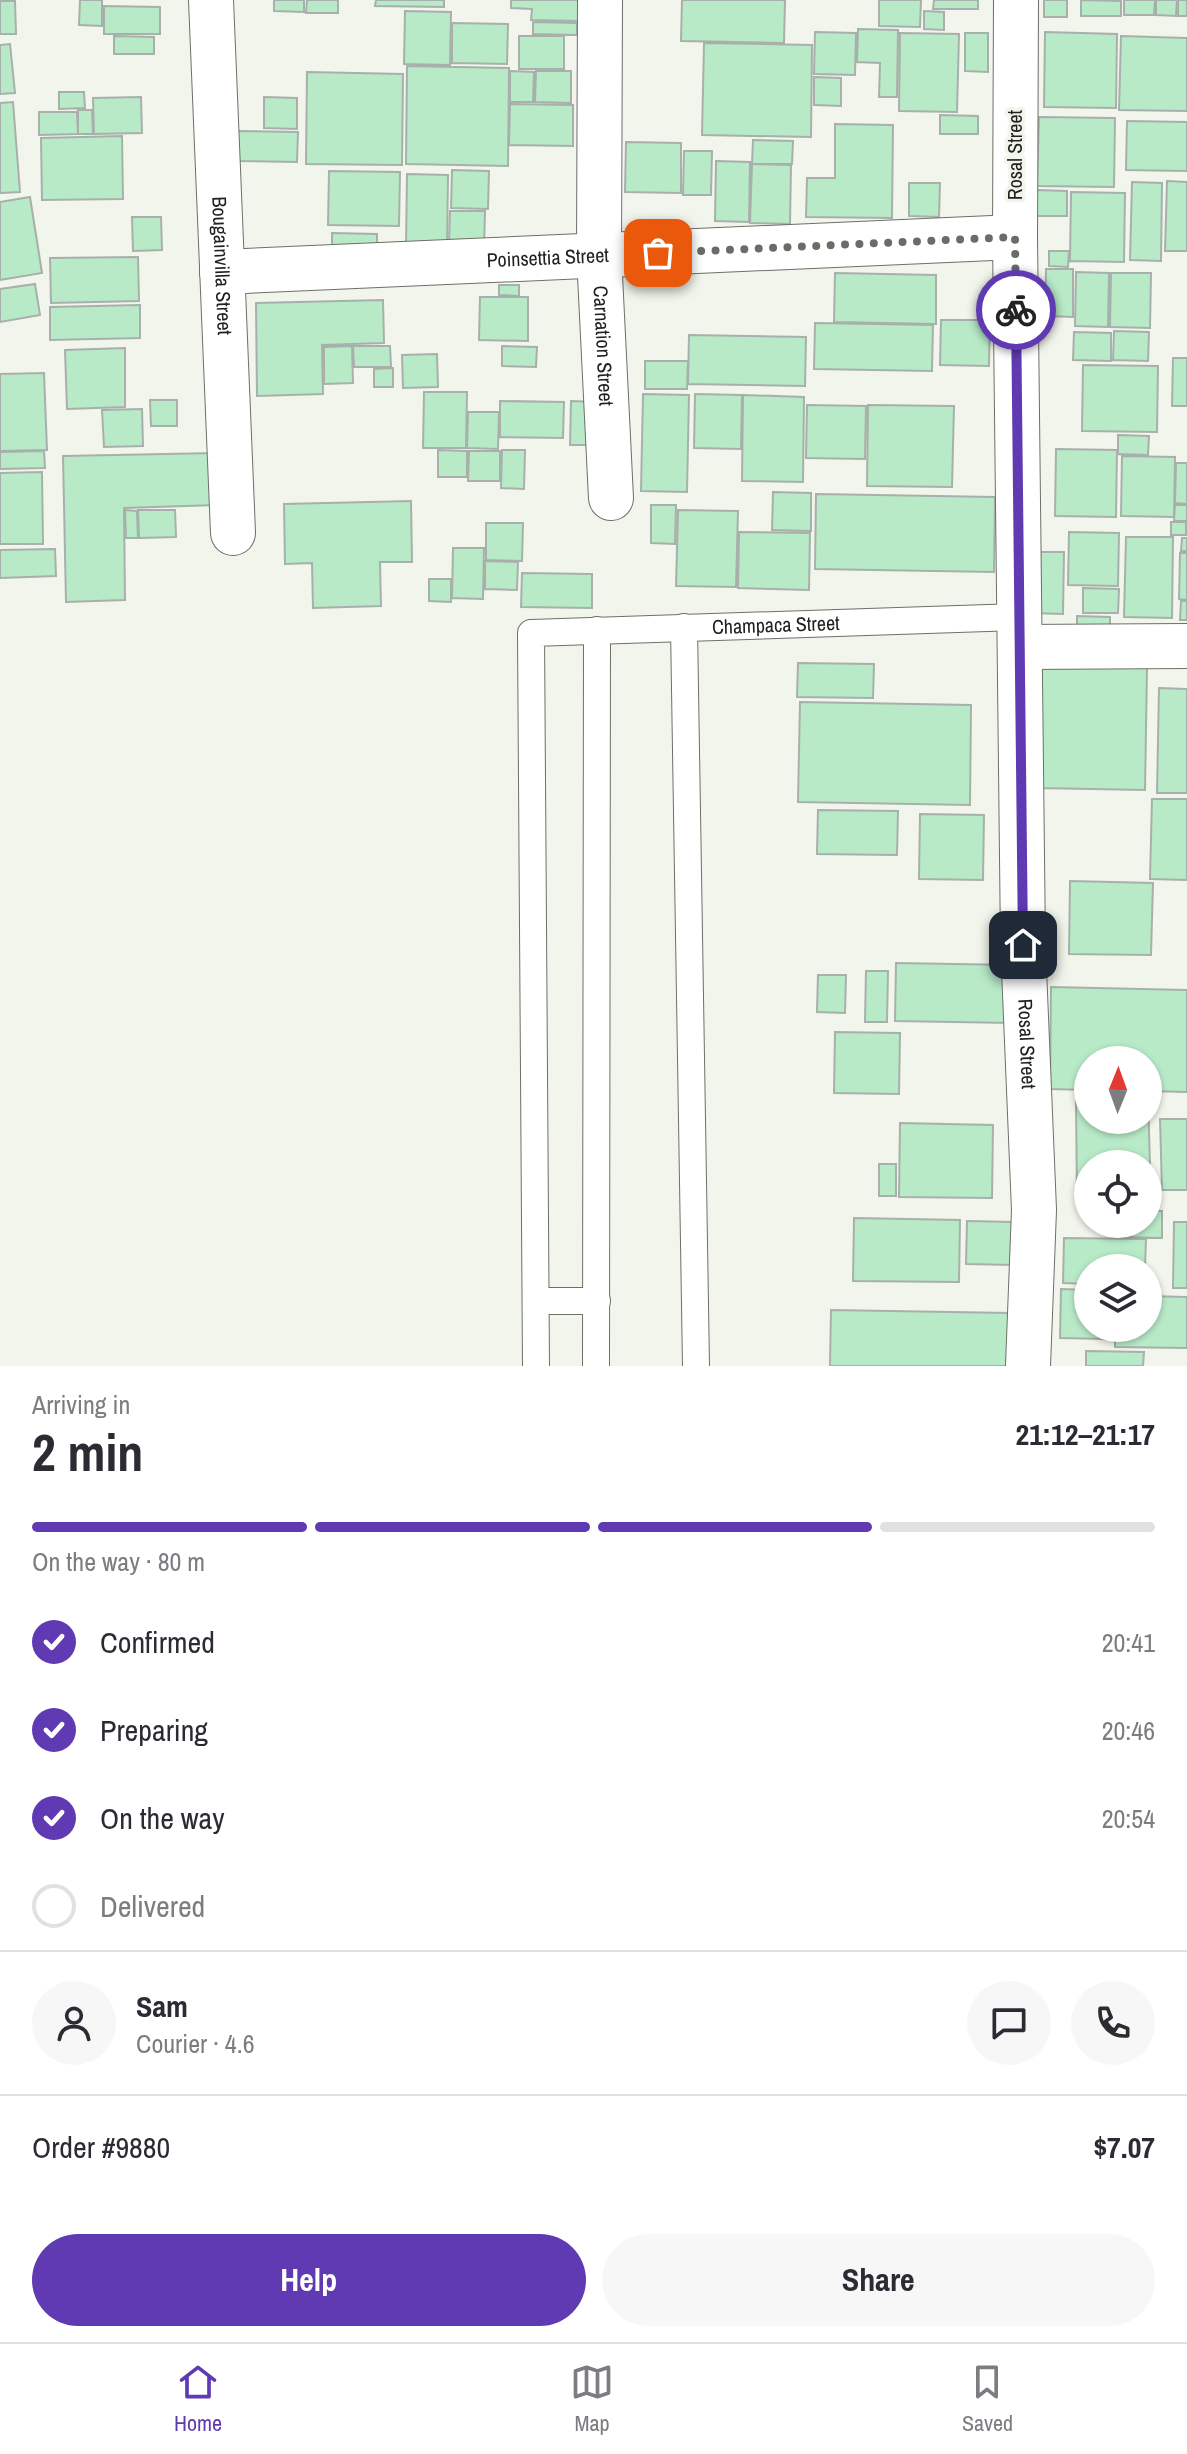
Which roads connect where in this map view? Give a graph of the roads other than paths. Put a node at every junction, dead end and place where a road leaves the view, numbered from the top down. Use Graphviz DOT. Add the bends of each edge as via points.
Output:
graph roads {
  1 [pos="211,0"];
  2 [pos="600,0"];
  3 [pos="1016,0"];
  4 [pos="1015,237"];
  5 [pos="599,255"];
  6 [pos="222,272"];
  7 [pos="611,498"];
  8 [pos="233,533"];
  9 [pos="684,627"];
  10 [pos="597,630"];
  11 [pos="1020,632"];
  12 [pos="1187,646"];
  13 [pos="536,1301"];
  14 [pos="597,1301"];
  15 [pos="536,1366"];
  16 [pos="596,1366"];
  17 [pos="696,1366"];
  18 [pos="1028,1366"];
  1 -- 6 [label="street, Bougainvilla Street"];
  2 -- 5 [label="street, Carnation Street"];
  3 -- 4 [label="street, Rosal Street"];
  4 -- 5 [label="street, Poinsettia Street"];
  4 -- 11 [label="street, Rosal Street"];
  5 -- 6 [label="street, Poinsettia Street"];
  5 -- 7 [label="street, Carnation Street"];
  6 -- 8 [label="street, Bougainvilla Street"];
  9 -- 10 [label="lane, Champaca Street"];
  9 -- 11 [label="lane, Champaca Street"];
  9 -- 17 [label="lane"];
  10 -- 13 [label="lane, Champaca Street" via="531,633"];
  10 -- 14 [label="lane"];
  11 -- 12 [label="street, Champaca Street"];
  11 -- 18 [label="street, Rosal Street" via="1023,945 1034,1210"];
  13 -- 14 [label="lane"];
  13 -- 15 [label="lane"];
  14 -- 16 [label="lane"];
}
